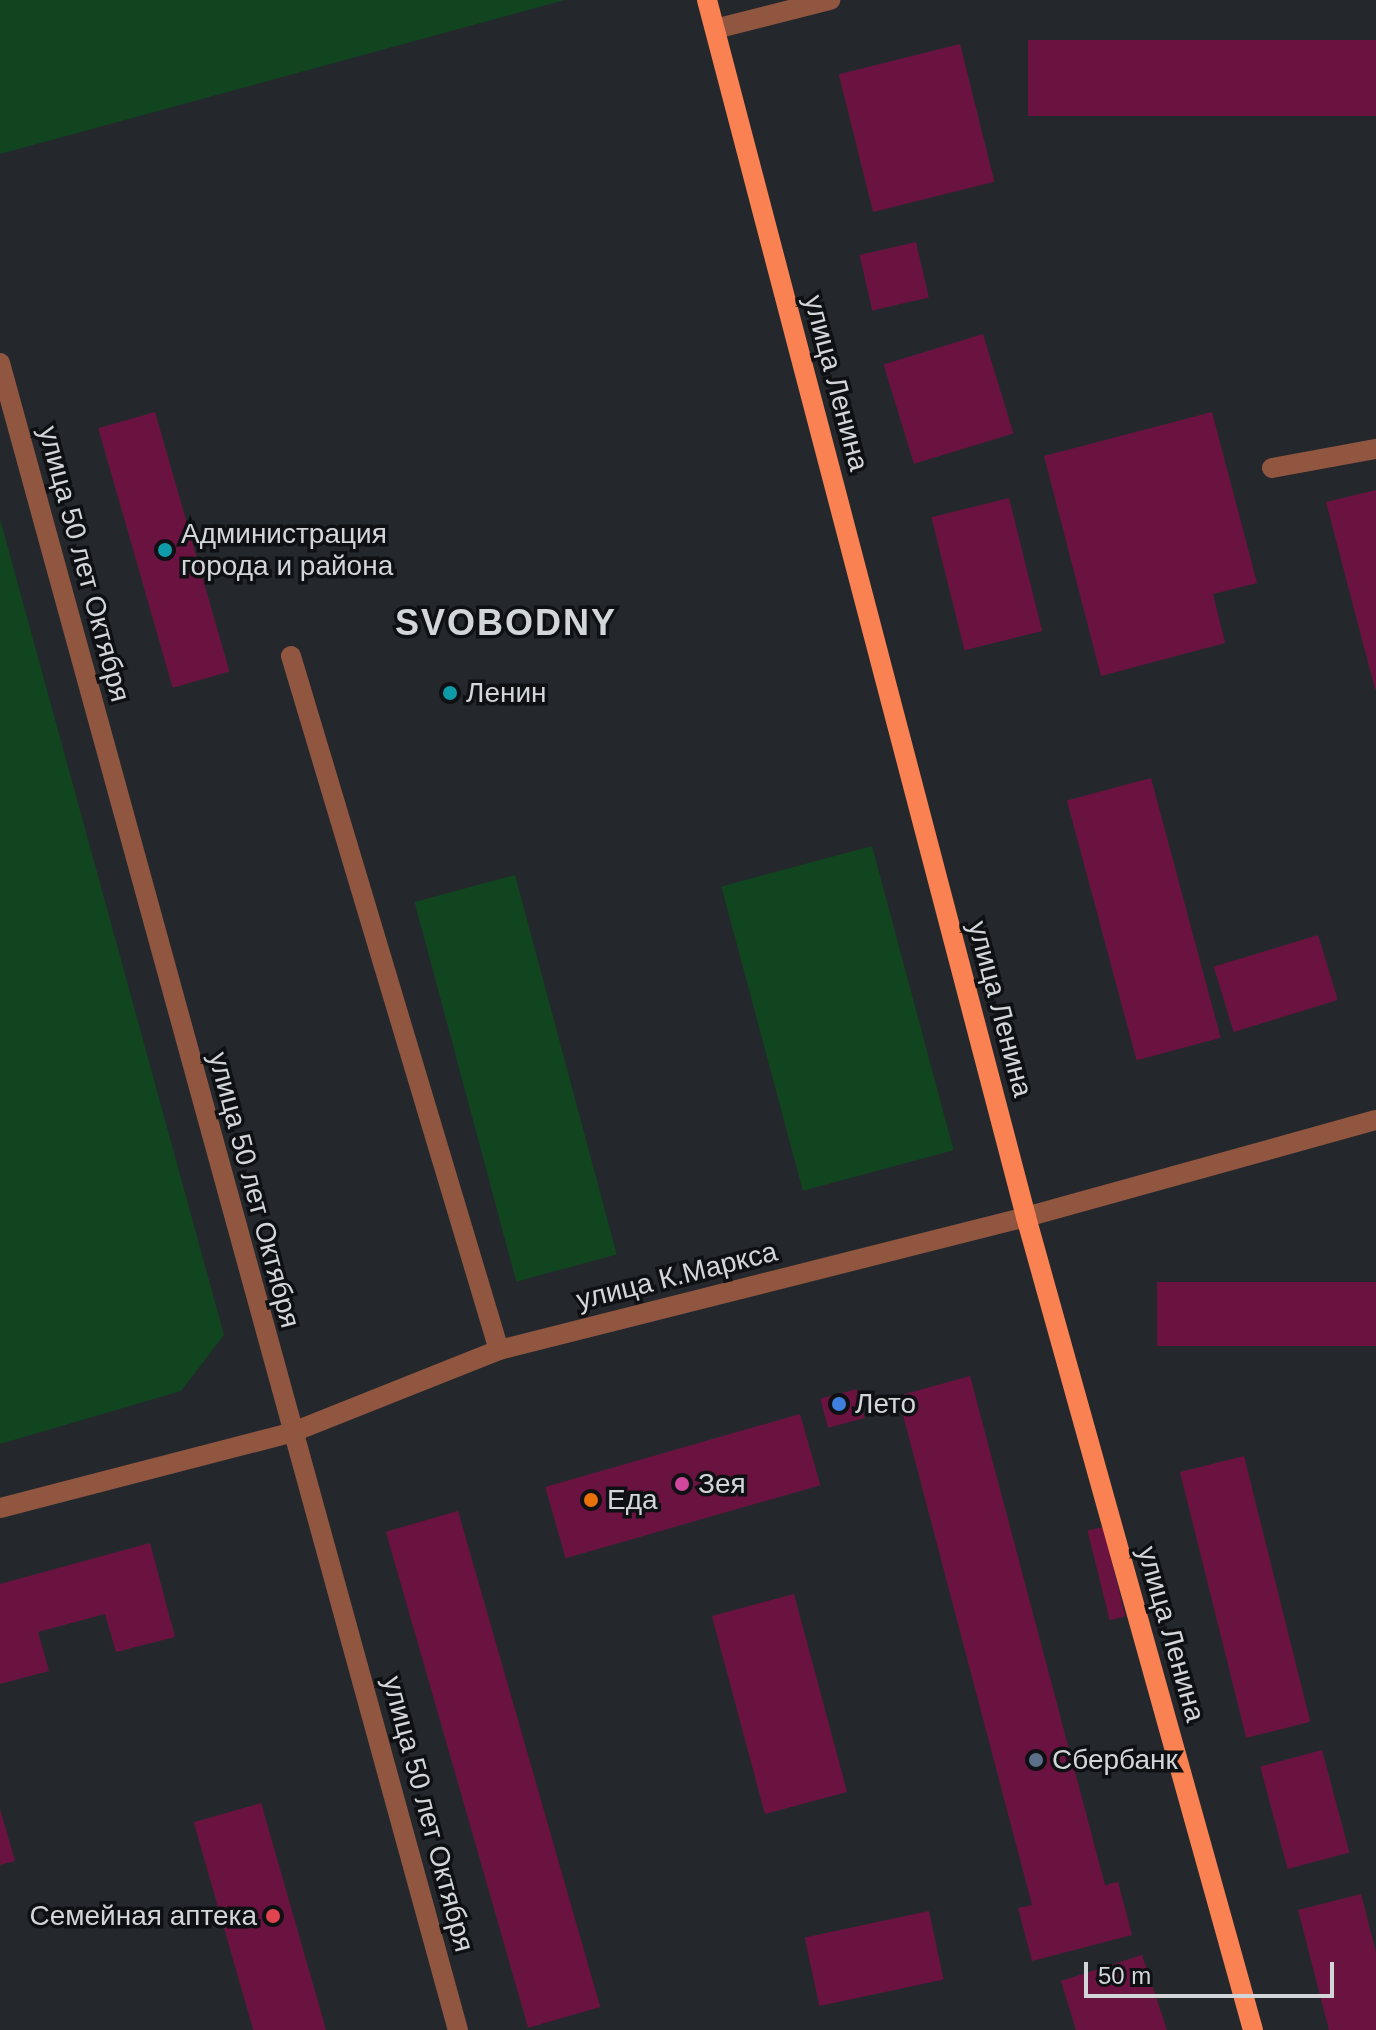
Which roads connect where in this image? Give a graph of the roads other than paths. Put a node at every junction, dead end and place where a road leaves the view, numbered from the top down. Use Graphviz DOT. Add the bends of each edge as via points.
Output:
graph roads {
  1 [pos="707,0"];
  2 [pos="830,0"];
  3 [pos="715,29"];
  4 [pos="0,363"];
  5 [pos="1376,449"];
  6 [pos="1272,468"];
  7 [pos="291,656"];
  8 [pos="1376,1120"];
  9 [pos="1026,1217"];
  10 [pos="499,1350"];
  11 [pos="293,1432"];
  12 [pos="0,1508"];
  13 [pos="458,2030"];
  14 [pos="1253,2030"];
  1 -- 3 [label="main road, улица Ленина"];
  2 -- 3 [label="street"];
  3 -- 9 [label="main road, улица Ленина"];
  4 -- 11 [label="street, улица 50 лет Октября"];
  5 -- 6 [label="street"];
  7 -- 10 [label="street"];
  8 -- 9 [label="street, улица К.Маркса"];
  9 -- 10 [label="street, улица К.Маркса"];
  9 -- 14 [label="main road, улица Ленина"];
  10 -- 11 [label="street, улица К.Маркса"];
  11 -- 12 [label="street, улица К.Маркса"];
  11 -- 13 [label="street, улица 50 лет Октября"];
}
